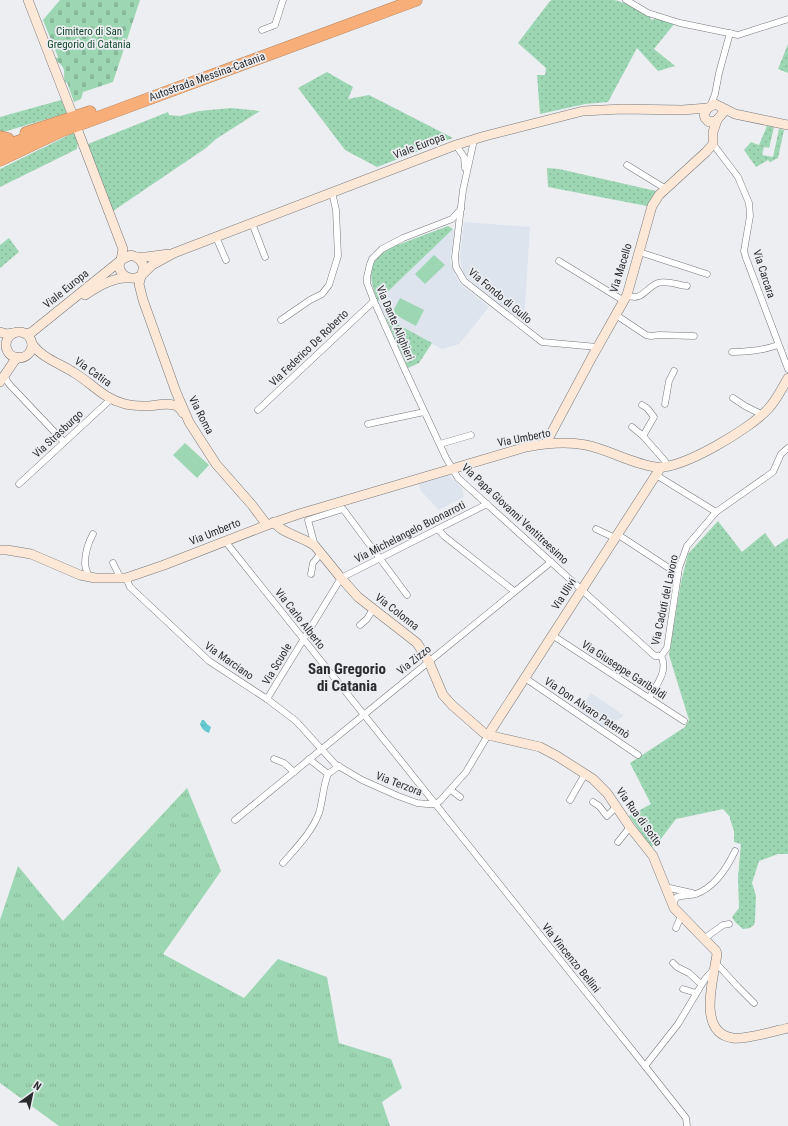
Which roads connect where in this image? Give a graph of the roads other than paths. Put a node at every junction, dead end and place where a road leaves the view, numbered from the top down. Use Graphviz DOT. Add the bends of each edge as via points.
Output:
graph roads {
  1 [pos="28,0"];
  2 [pos="283,0"];
  3 [pos="392,0"];
  4 [pos="404,0"];
  5 [pos="416,0"];
  6 [pos="626,0"];
  7 [pos="788,19"];
  8 [pos="262,30"];
  9 [pos="730,33"];
  10 [pos="717,86"];
  11 [pos="721,106"];
  12 [pos="709,108"];
  13 [pos="682,110"];
  14 [pos="71,112"];
  15 [pos="735,114"];
  16 [pos="706,119"];
  17 [pos="719,119"];
  18 [pos="788,125"];
  19 [pos="78,131"];
  20 [pos="713,132"];
  21 [pos="50,137"];
  22 [pos="2,139"];
  23 [pos="474,140"];
  24 [pos="713,144"];
  25 [pos="456,145"];
  26 [pos="0,148"];
  27 [pos="0,155"];
  28 [pos="0,160"];
  29 [pos="627,166"];
  30 [pos="466,179"];
  31 [pos="666,189"];
  32 [pos="332,192"];
  33 [pos="461,209"];
  34 [pos="252,223"];
  35 [pos="444,223"];
  36 [pos="459,227"];
  37 [pos="118,236"];
  38 [pos="216,237"];
  39 [pos="639,252"];
  40 [pos="174,253"];
  41 [pos="136,256"];
  42 [pos="265,257"];
  43 [pos="121,260"];
  44 [pos="226,260"];
  45 [pos="559,261"];
  46 [pos="707,274"];
  47 [pos="142,275"];
  48 [pos="129,278"];
  49 [pos="687,286"];
  50 [pos="626,298"];
  51 [pos="142,300"];
  52 [pos="374,301"];
  53 [pos="616,315"];
  54 [pos="281,320"];
  55 [pos="0,332"];
  56 [pos="13,333"];
  57 [pos="694,336"];
  58 [pos="0,337"];
  59 [pos="30,340"];
  60 [pos="778,346"];
  61 [pos="597,347"];
  62 [pos="8,350"];
  63 [pos="732,352"];
  64 [pos="19,357"];
  65 [pos="788,368"];
  66 [pos="674,371"];
  67 [pos="1,378"];
  68 [pos="788,378"];
  69 [pos="176,392"];
  70 [pos="733,398"];
  71 [pos="111,400"];
  72 [pos="168,404"];
  73 [pos="665,404"];
  74 [pos="642,405"];
  75 [pos="258,410"];
  76 [pos="424,412"];
  77 [pos="763,415"];
  78 [pos="187,419"];
  79 [pos="368,424"];
  80 [pos="632,427"];
  81 [pos="471,435"];
  82 [pos="643,436"];
  83 [pos="64,442"];
  84 [pos="546,443"];
  85 [pos="440,444"];
  86 [pos="788,448"];
  87 [pos="452,469"];
  88 [pos="661,469"];
  89 [pos="19,484"];
  90 [pos="487,504"];
  91 [pos="716,512"];
  92 [pos="271,523"];
  93 [pos="438,529"];
  94 [pos="596,529"];
  95 [pos="93,534"];
  96 [pos="616,536"];
  97 [pos="225,541"];
  98 [pos="0,550"];
  99 [pos="318,550"];
  100 [pos="379,558"];
  101 [pos="551,562"];
  102 [pos="113,563"];
  103 [pos="311,574"];
  104 [pos="678,574"];
  105 [pos="88,577"];
  106 [pos="341,578"];
  107 [pos="125,581"];
  108 [pos="582,590"];
  109 [pos="514,591"];
  110 [pos="407,595"];
  111 [pos="373,609"];
  112 [pos="360,625"];
  113 [pos="552,635"];
  114 [pos="304,640"];
  115 [pos="661,656"];
  116 [pos="429,662"];
  117 [pos="524,678"];
  118 [pos="649,698"];
  119 [pos="267,699"];
  120 [pos="364,715"];
  121 [pos="684,721"];
  122 [pos="488,735"];
  123 [pos="321,750"];
  124 [pos="638,755"];
  125 [pos="274,759"];
  126 [pos="310,759"];
  127 [pos="341,767"];
  128 [pos="294,772"];
  129 [pos="585,774"];
  130 [pos="327,775"];
  131 [pos="451,790"];
  132 [pos="460,798"];
  133 [pos="570,800"];
  134 [pos="593,802"];
  135 [pos="434,804"];
  136 [pos="616,807"];
  137 [pos="235,820"];
  138 [pos="630,827"];
  139 [pos="618,842"];
  140 [pos="735,851"];
  141 [pos="283,863"];
  142 [pos="665,887"];
  143 [pos="695,894"];
  144 [pos="672,904"];
  145 [pos="681,916"];
  146 [pos="729,924"];
  147 [pos="676,928"];
  148 [pos="705,938"];
  149 [pos="673,963"];
  150 [pos="716,966"];
  151 [pos="701,984"];
  152 [pos="683,989"];
  153 [pos="696,993"];
  154 [pos="754,1003"];
  155 [pos="788,1028"];
  156 [pos="645,1066"];
  157 [pos="686,1118"];
  158 [pos="687,1126"];
  159 [pos="692,1126"];
  1 -- 14 [label="street"];
  2 -- 8 [label="street" via="275,25"];
  3 -- 22 [label="highway, Autostrada Messina-Catania" via="77,116"];
  4 -- 26 [label="highway"];
  5 -- 21 [label="highway, Autostrada Messina-Catania"];
  6 -- 9 [label="street" via="648,13 680,23"];
  7 -- 9 [label="street" via="738,35"];
  9 -- 10 [label="street"];
  10 -- 11 [label="street"];
  10 -- 12 [label="street"];
  11 -- 12 [label="street" via="715,104"];
  11 -- 15 [label="street"];
  11 -- 17 [label="street" via="723,113"];
  12 -- 13 [label="street"];
  12 -- 16 [label="street" via="704,114"];
  13 -- 16 [label="street"];
  13 -- 23 [label="street, Viale Europa" via="583,111"];
  15 -- 17 [label="street"];
  15 -- 18 [label="street"];
  16 -- 17 [label="street" via="712,122"];
  16 -- 20 [label="street"];
  17 -- 20 [label="street"];
  19 -- 37 [label="street"];
  20 -- 24 [label="street"];
  21 -- 27 [label="highway"];
  21 -- 28 [label="highway, Autostrada Messina-Catania"];
  23 -- 25 [label="street, Viale Europa"];
  23 -- 30 [label="street"];
  24 -- 31 [label="street, Via Macello"];
  24 -- 60 [label="street, Via Carcara" via="738,177 749,203 750,216 744,251"];
  25 -- 30 [label="street" via="464,157"];
  25 -- 32 [label="street, Viale Europa"];
  29 -- 31 [label="street"];
  30 -- 33 [label="street, Via Fondo di Gullo"];
  31 -- 39 [label="street, Via Macello" via="652,206"];
  32 -- 34 [label="street, Viale Europa"];
  32 -- 54 [label="street" via="336,210 338,256 329,285 322,294"];
  33 -- 35 [label="street, Via Dante Alighieri"];
  33 -- 36 [label="street, Via Fondo di Gullo"];
  34 -- 38 [label="street, Viale Europa"];
  34 -- 42 [label="street"];
  35 -- 36 [label="street" via="452,223"];
  35 -- 52 [label="street, Via Dante Alighieri" via="389,244 378,252 370,264 367,277"];
  36 -- 61 [label="street, Via Fondo di Gullo" via="456,267 470,287 542,342"];
  37 -- 41 [label="street" via="127,251"];
  37 -- 43 [label="street" via="123,249"];
  38 -- 40 [label="street, Viale Europa"];
  38 -- 44 [label="street"];
  39 -- 46 [label="street"];
  39 -- 50 [label="street, Via Macello"];
  40 -- 41 [label="street" via="150,257"];
  40 -- 47 [label="street" via="152,265"];
  41 -- 43 [label="street" via="127,256"];
  41 -- 47 [label="street" via="144,267"];
  43 -- 48 [label="street" via="120,269 123,275"];
  43 -- 59 [label="street, Viale Europa" via="32,332"];
  45 -- 50 [label="street"];
  47 -- 48 [label="street"];
  47 -- 51 [label="street" via="139,284"];
  48 -- 51 [label="street"];
  48 -- 59 [label="street, Viale Europa" via="122,277 94,290"];
  49 -- 50 [label="street" via="663,282 639,296"];
  50 -- 53 [label="street, Via Macello"];
  51 -- 69 [label="street, Via Roma"];
  52 -- 75 [label="street, Via Federico De Roberto"];
  52 -- 76 [label="street, Via Dante Alighieri"];
  53 -- 57 [label="street" via="646,335"];
  53 -- 61 [label="street, Via Macello"];
  55 -- 56 [label="street"];
  56 -- 59 [label="street" via="20,332"];
  56 -- 62 [label="street" via="8,338"];
  58 -- 62 [label="street"];
  59 -- 64 [label="street" via="29,353"];
  59 -- 71 [label="street, Via Catira" via="40,353 74,372"];
  60 -- 63 [label="street"];
  60 -- 65 [label="street, Via Carcara"];
  61 -- 84 [label="street, Via Macello"];
  62 -- 64 [label="street"];
  62 -- 67 [label="street" via="9,360"];
  64 -- 67 [label="street"];
  66 -- 73 [label="street" via="669,381"];
  67 -- 83 [label="street"];
  68 -- 77 [label="street" via="771,407"];
  69 -- 72 [label="street" via="175,398"];
  69 -- 78 [label="street, Via Roma"];
  70 -- 77 [label="street"];
  71 -- 72 [label="street, Via Catira" via="140,406"];
  71 -- 83 [label="street, Via Strasburgo"];
  72 -- 78 [label="street" via="179,407"];
  74 -- 82 [label="street" via="654,418"];
  76 -- 79 [label="street"];
  76 -- 85 [label="street, Via Dante Alighieri"];
  77 -- 88 [label="street" via="712,448"];
  78 -- 92 [label="street, Via Roma" via="216,464"];
  80 -- 82 [label="street"];
  81 -- 85 [label="street"];
  82 -- 88 [label="street" via="665,461"];
  83 -- 89 [label="street, Via Strasburgo"];
  84 -- 87 [label="street, Via Umberto"];
  84 -- 88 [label="street, Via Umberto" via="587,445"];
  85 -- 87 [label="street, Via Papa Giovanni Ventitreesimo"];
  86 -- 91 [label="street" via="781,454 773,472"];
  87 -- 90 [label="street, Via Papa Giovanni Ventitreesimo" via="458,478"];
  87 -- 92 [label="street, Via Umberto"];
  88 -- 91 [label="street"];
  88 -- 96 [label="street, Via Ulivi"];
  90 -- 93 [label="street, Via Michelangelo Buonarroti"];
  90 -- 101 [label="street, Via Papa Giovanni Ventitreesimo"];
  91 -- 104 [label="street, Via Caduti del Lavoro" via="687,546"];
  92 -- 97 [label="street, Via Umberto"];
  92 -- 99 [label="street, Via Roma" via="310,542"];
  93 -- 100 [label="street, Via Michelangelo Buonarroti"];
  93 -- 109 [label="street"];
  94 -- 96 [label="street"];
  95 -- 105 [label="street" via="88,542 85,565"];
  96 -- 104 [label="street"];
  96 -- 108 [label="street, Via Ulivi"];
  97 -- 107 [label="street, Via Umberto"];
  97 -- 114 [label="street, Via Carlo Alberto"];
  98 -- 105 [label="street" via="31,554"];
  99 -- 100 [label="street" via="308,520 344,509"];
  99 -- 103 [label="street"];
  99 -- 106 [label="street, Via Colonna"];
  100 -- 106 [label="street, Via Michelangelo Buonarroti"];
  100 -- 110 [label="street"];
  101 -- 108 [label="street, Via Papa Giovanni Ventitreesimo"];
  101 -- 109 [label="street, Via Zizzo"];
  102 -- 107 [label="street"];
  104 -- 115 [label="street, Via Caduti del Lavoro" via="667,648"];
  105 -- 107 [label="street"];
  106 -- 111 [label="street, Via Colonna"];
  106 -- 114 [label="street, Via Scuole"];
  107 -- 119 [label="street, Via Marciano" via="209,661"];
  108 -- 113 [label="street, Via Ulivi"];
  108 -- 115 [label="street, Via Papa Giovanni Ventitreesimo" via="655,656"];
  109 -- 116 [label="street, Via Zizzo"];
  111 -- 112 [label="street"];
  111 -- 116 [label="street, Via Colonna" via="417,643"];
  113 -- 117 [label="street, Via Ulivi"];
  113 -- 118 [label="street, Via Giuseppe Garibaldi"];
  114 -- 119 [label="street, Via Scuole"];
  114 -- 120 [label="street, Via Carlo Alberto"];
  115 -- 118 [label="street" via="664,665 660,680"];
  116 -- 120 [label="street, Via Zizzo"];
  116 -- 122 [label="street, Via Colonna" via="438,686 447,700"];
  117 -- 122 [label="street, Via Ulivi"];
  117 -- 124 [label="street, Via Don Alvaro Paternò"];
  118 -- 121 [label="street, Via Giuseppe Garibaldi"];
  119 -- 123 [label="street, Via Marciano" via="296,721"];
  120 -- 123 [label="street, Via Zizzo"];
  120 -- 135 [label="street, Via Carlo Alberto"];
  122 -- 129 [label="street, Via Rua di Sotto" via="540,747"];
  122 -- 131 [label="street, Via Terzora" via="466,772"];
  123 -- 126 [label="street, Via Zizzo"];
  123 -- 127 [label="street, Via Terzora"];
  125 -- 128 [label="street" via="284,763"];
  126 -- 128 [label="street, Via Zizzo"];
  126 -- 130 [label="street"];
  127 -- 130 [label="street"];
  127 -- 135 [label="street, Via Terzora" via="362,780 398,796 417,803"];
  128 -- 137 [label="street, Via Zizzo"];
  129 -- 133 [label="street"];
  129 -- 136 [label="street, Via Rua di Sotto" via="607,793"];
  130 -- 141 [label="street" via="319,813 314,824"];
  131 -- 132 [label="street"];
  131 -- 135 [label="street, Via Terzora"];
  134 -- 136 [label="street" via="607,816"];
  135 -- 156 [label="street, Via Vincenzo Bellini"];
  136 -- 138 [label="street, Via Rua di Sotto"];
  138 -- 139 [label="street"];
  138 -- 142 [label="street, Via Rua di Sotto" via="653,856"];
  140 -- 143 [label="street" via="715,881"];
  142 -- 143 [label="street"];
  142 -- 144 [label="street, Via Rua di Sotto"];
  143 -- 144 [label="street" via="677,897"];
  144 -- 145 [label="street, Via Rua di Sotto"];
  145 -- 147 [label="street"];
  145 -- 148 [label="street, Via Rua di Sotto"];
  146 -- 148 [label="street" via="723,925"];
  148 -- 150 [label="street, Via Rua di Sotto" via="716,951"];
  149 -- 151 [label="street"];
  150 -- 151 [label="street"];
  150 -- 154 [label="street"];
  150 -- 155 [label="street" via="709,1009 712,1022 719,1032 738,1038"];
  151 -- 153 [label="street"];
  152 -- 153 [label="street"];
  153 -- 156 [label="street" via="678,1024"];
  156 -- 157 [label="street, Via Vincenzo Bellini"];
  157 -- 158 [label="street"];
  157 -- 159 [label="street, Via Vincenzo Bellini"];
}
